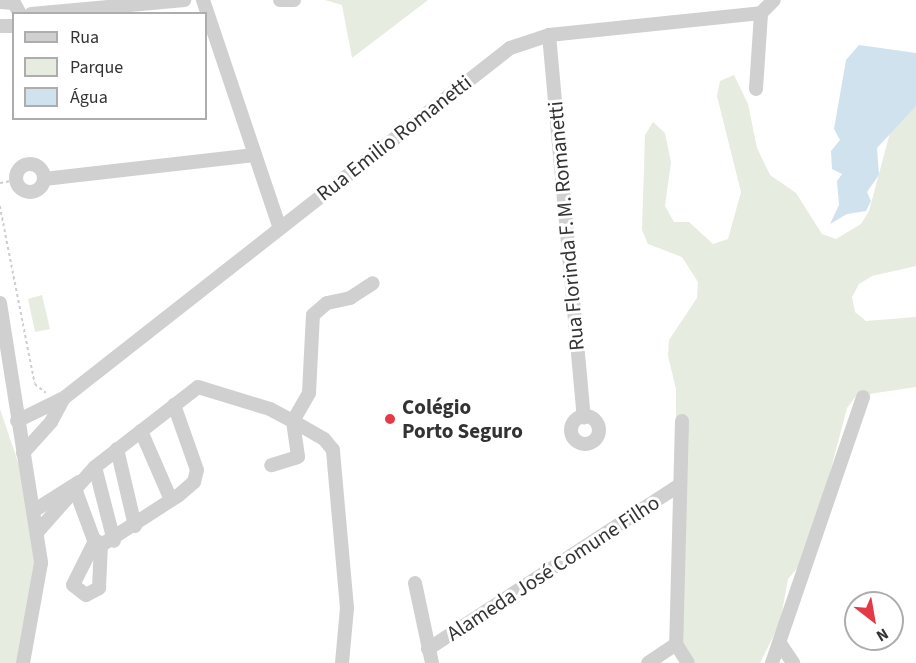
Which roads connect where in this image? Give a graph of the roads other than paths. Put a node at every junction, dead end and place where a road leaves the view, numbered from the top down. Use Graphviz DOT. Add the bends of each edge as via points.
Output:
graph roads {
  1 [pos="184,0"];
  2 [pos="203,0"];
  3 [pos="280,0"];
  4 [pos="294,0"];
  5 [pos="774,0"];
  6 [pos="0,2"];
  7 [pos="19,12"];
  8 [pos="53,12"];
  9 [pos="761,13"];
  10 [pos="549,35"];
  11 [pos="756,89"];
  12 [pos="255,155"];
  13 [pos="44,179"];
  14 [pos="279,226"];
  15 [pos="373,283"];
  16 [pos="0,303"];
  17 [pos="2,330"];
  18 [pos="5,386"];
  19 [pos="863,397"];
  20 [pos="64,398"];
  21 [pos="174,405"];
  22 [pos="584,417"];
  23 [pos="17,421"];
  24 [pos="293,421"];
  25 [pos="682,421"];
  26 [pos="141,431"];
  27 [pos="117,449"];
  28 [pos="23,453"];
  29 [pos="271,465"];
  30 [pos="95,467"];
  31 [pos="77,485"];
  32 [pos="678,486"];
  33 [pos="171,500"];
  34 [pos="35,510"];
  35 [pos="135,526"];
  36 [pos="39,530"];
  37 [pos="103,542"];
  38 [pos="415,583"];
  39 [pos="676,644"];
  40 [pos="781,645"];
  41 [pos="428,649"];
  42 [pos="23,663"];
  43 [pos="342,663"];
  44 [pos="432,663"];
  45 [pos="648,663"];
  46 [pos="688,663"];
  47 [pos="772,663"];
  48 [pos="793,663"];
  1 -- 8 [label="street"];
  2 -- 12 [label="street"];
  3 -- 4 [label="street"];
  5 -- 9 [label="street"];
  6 -- 7 [label="street" via="14,3"];
  9 -- 10 [label="street, Rua Emilio Romanetti"];
  9 -- 11 [label="street"];
  10 -- 14 [label="street, Rua Emilio Romanetti" via="510,48"];
  10 -- 22 [label="street, Rua Florinda F. M. Romanetti"];
  12 -- 13 [label="street"];
  12 -- 14 [label="street"];
  13 -- 13 [label="street" via="33,192 20,188 16,180 21,168 29,165 41,170"];
  14 -- 20 [label="street, Rua Emilio Romanetti"];
  15 -- 24 [label="street" via="350,298 321,306 313,315 309,393"];
  16 -- 17 [label="street"];
  17 -- 18 [label="street"];
  18 -- 23 [label="street"];
  19 -- 40 [label="street"];
  20 -- 23 [label="street, Rua Emilio Romanetti"];
  20 -- 28 [label="street, Rua Emilio Romanetti" via="51,422"];
  21 -- 24 [label="street" via="195,388 206,386"];
  21 -- 26 [label="street"];
  21 -- 33 [label="street" via="197,470 194,482"];
  23 -- 28 [label="street"];
  24 -- 29 [label="street" via="298,457"];
  24 -- 43 [label="street" via="319,435 333,450 347,608"];
  25 -- 32 [label="street"];
  26 -- 27 [label="street"];
  26 -- 33 [label="street"];
  27 -- 30 [label="street"];
  27 -- 35 [label="street"];
  28 -- 34 [label="street"];
  30 -- 31 [label="street"];
  30 -- 37 [label="street"];
  31 -- 34 [label="street"];
  31 -- 36 [label="street"];
  31 -- 37 [label="street"];
  32 -- 39 [label="street"];
  32 -- 41 [label="street, Alameda José Comune Filho"];
  33 -- 35 [label="street"];
  34 -- 36 [label="street"];
  35 -- 37 [label="street"];
  36 -- 42 [label="street" via="41,570"];
  38 -- 41 [label="street"];
  39 -- 45 [label="street"];
  39 -- 46 [label="street"];
  40 -- 47 [label="street"];
  40 -- 48 [label="street"];
  41 -- 44 [label="street"];
}
